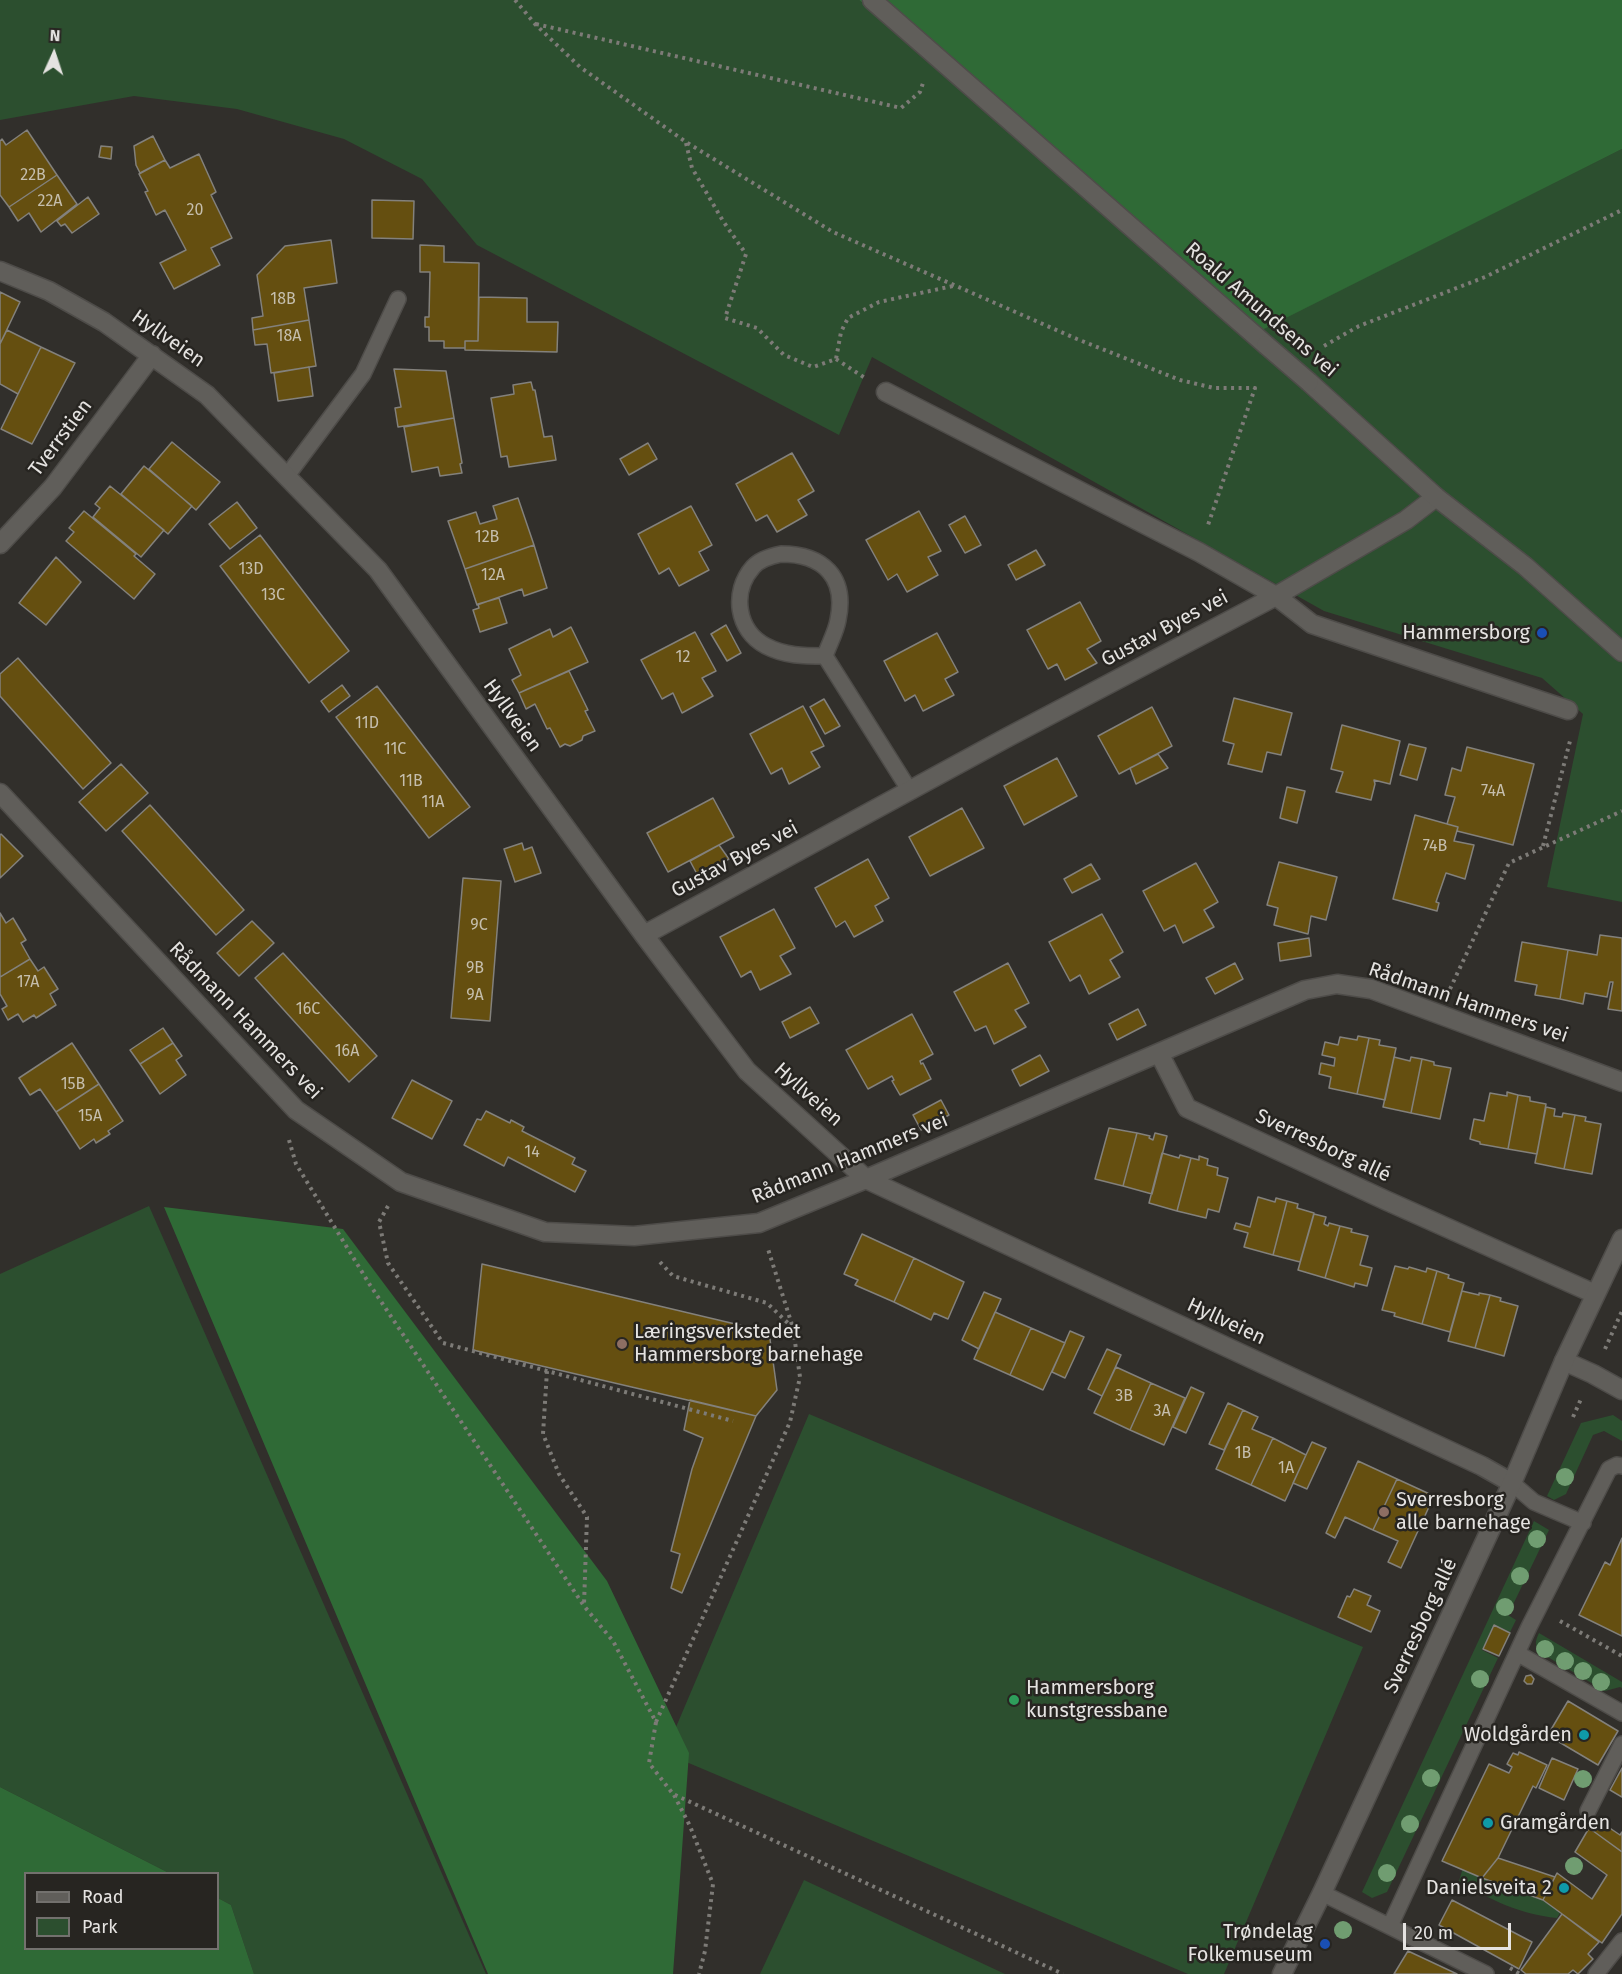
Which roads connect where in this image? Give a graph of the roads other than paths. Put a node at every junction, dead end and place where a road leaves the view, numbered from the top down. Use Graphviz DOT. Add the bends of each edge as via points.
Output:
graph roads {
  1 [pos="872,0"];
  2 [pos="0,271"];
  3 [pos="398,299"];
  4 [pos="152,355"];
  5 [pos="886,392"];
  6 [pos="286,477"];
  7 [pos="1436,497"];
  8 [pos="0,544"];
  9 [pos="1276,596"];
  10 [pos="1622,652"];
  11 [pos="825,656"];
  12 [pos="1568,710"];
  13 [pos="910,790"];
  14 [pos="0,793"];
  15 [pos="644,934"];
  16 [pos="1159,1053"];
  17 [pos="1622,1082"];
  18 [pos="866,1179"];
  19 [pos="1622,1239"];
  20 [pos="1595,1294"];
  21 [pos="1564,1361"];
  22 [pos="1622,1390"];
  23 [pos="1622,1466"];
  24 [pos="1512,1484"];
  25 [pos="1583,1523"];
  26 [pos="1517,1653"];
  27 [pos="1622,1713"];
  28 [pos="1622,1744"];
  29 [pos="1588,1811"];
  30 [pos="1322,1893"];
  31 [pos="1390,1926"];
  32 [pos="1622,1941"];
  33 [pos="1282,1974"];
  34 [pos="1486,1974"];
  35 [pos="1596,1974"];
  1 -- 7 [label="street, Roald Amundsens vei, bridge"];
  2 -- 4 [label="street, Hyllveien" via="49,291"];
  3 -- 6 [label="lane" via="363,374"];
  4 -- 6 [label="street, Hyllveien" via="207,395"];
  4 -- 8 [label="street, Tverrstien" via="53,487"];
  5 -- 9 [label="street" via="1199,552"];
  6 -- 15 [label="street, Hyllveien" via="378,570"];
  7 -- 9 [label="street, Gustav Byes vei" via="1406,520"];
  7 -- 10 [label="street, Roald Amundsens vei" via="1525,566"];
  9 -- 12 [label="street" via="1312,624"];
  9 -- 13 [label="street, Gustav Byes vei"];
  11 -- 11 [label="lane" via="783,654 752,636 739,607 746,578 759,562 781,554 796,554 820,562 831,573 840,602 838,622"];
  11 -- 13 [label="lane"];
  13 -- 15 [label="street, Gustav Byes vei"];
  14 -- 18 [label="street, Rådmann Hammers vei" via="296,1110 401,1182 545,1232 634,1236 759,1223"];
  15 -- 18 [label="street, Hyllveien" via="747,1071"];
  16 -- 17 [label="street, Rådmann Hammers vei" via="1305,990 1337,984 1371,989"];
  16 -- 18 [label="street, Rådmann Hammers vei"];
  16 -- 20 [label="street, Sverresborg allé" via="1187,1108"];
  18 -- 24 [label="street, Hyllveien" via="1471,1461"];
  19 -- 20 [label="street, Sverresborg allé"];
  20 -- 21 [label="street, Sverresborg allé"];
  21 -- 22 [label="street"];
  21 -- 24 [label="street, Sverresborg allé"];
  23 -- 25 [label="lane" via="1609,1469"];
  24 -- 25 [label="lane" via="1534,1502"];
  24 -- 30 [label="street, Sverresborg allé"];
  25 -- 26 [label="lane"];
  26 -- 27 [label="lane"];
  26 -- 31 [label="lane"];
  28 -- 29 [label="lane"];
  30 -- 31 [label="lane"];
  30 -- 33 [label="street, Sverresborg allé"];
  31 -- 34 [label="lane"];
  32 -- 35 [label="lane"];
}
